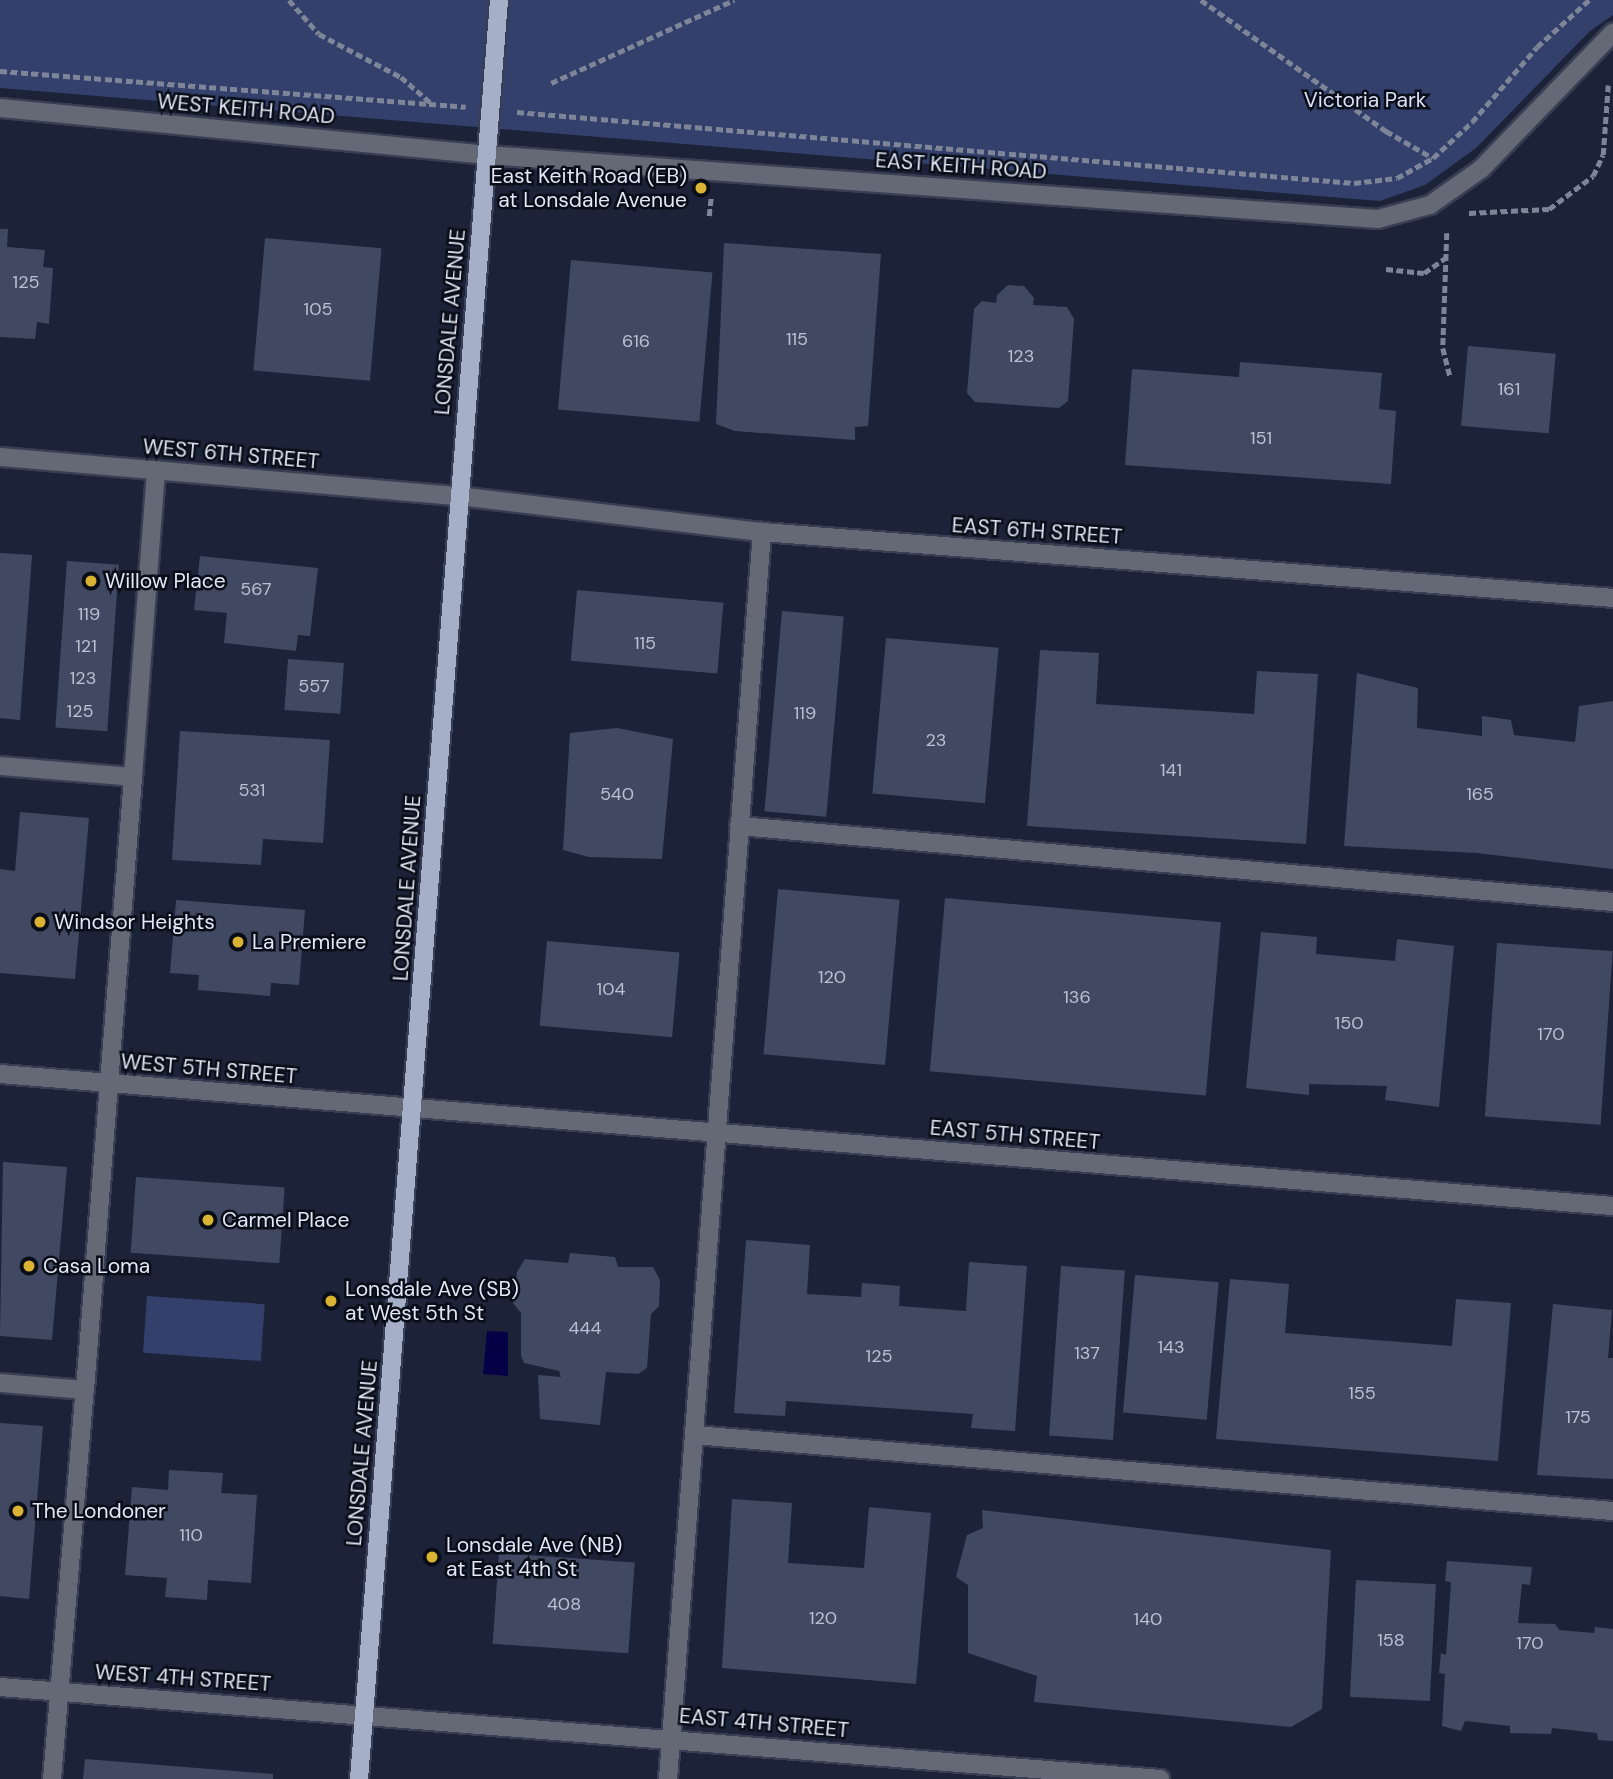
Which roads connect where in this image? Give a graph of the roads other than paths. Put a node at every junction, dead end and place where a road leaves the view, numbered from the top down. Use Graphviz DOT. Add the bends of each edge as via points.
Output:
graph roads {
  1 [pos="499,0"];
  2 [pos="1613,33"];
  3 [pos="0,108"];
  4 [pos="487,155"];
  5 [pos="0,457"];
  6 [pos="156,470"];
  7 [pos="458,496"];
  8 [pos="762,532"];
  9 [pos="1613,598"];
  10 [pos="0,766"];
  11 [pos="133,776"];
  12 [pos="740,826"];
  13 [pos="1613,902"];
  14 [pos="0,1074"];
  15 [pos="110,1083"];
  16 [pos="414,1111"];
  17 [pos="714,1134"];
  18 [pos="1613,1206"];
  19 [pos="0,1383"];
  20 [pos="85,1390"];
  21 [pos="694,1435"];
  22 [pos="1613,1511"];
  23 [pos="0,1687"];
  24 [pos="59,1692"];
  25 [pos="364,1714"];
  26 [pos="671,1739"];
  27 [pos="52,1779"];
  28 [pos="359,1779"];
  29 [pos="668,1779"];
  30 [pos="1160,1779"];
  1 -- 4 [label="main road, LONSDALE AVENUE"];
  2 -- 4 [label="street, EAST KEITH ROAD" via="1481,169 1430,205 1378,219"];
  3 -- 4 [label="street, WEST KEITH ROAD"];
  4 -- 7 [label="main road, LONSDALE AVENUE"];
  5 -- 6 [label="street, WEST 6TH STREET"];
  6 -- 7 [label="street, WEST 6TH STREET"];
  6 -- 11 [label="street"];
  7 -- 8 [label="street, EAST 6TH STREET"];
  7 -- 16 [label="main road, LONSDALE AVENUE"];
  8 -- 9 [label="street, EAST 6TH STREET"];
  8 -- 12 [label="street"];
  10 -- 11 [label="street"];
  11 -- 15 [label="street"];
  12 -- 13 [label="street"];
  12 -- 17 [label="street"];
  14 -- 15 [label="street, WEST 5TH STREET"];
  15 -- 16 [label="street, WEST 5TH STREET"];
  15 -- 20 [label="street"];
  16 -- 17 [label="street, EAST 5TH STREET"];
  16 -- 25 [label="main road, LONSDALE AVENUE"];
  17 -- 18 [label="street, EAST 5TH STREET"];
  17 -- 21 [label="street"];
  19 -- 20 [label="street"];
  20 -- 24 [label="street"];
  21 -- 22 [label="street"];
  21 -- 26 [label="street"];
  23 -- 24 [label="street, WEST 4TH STREET"];
  24 -- 25 [label="street, WEST 4TH STREET"];
  24 -- 27 [label="street"];
  25 -- 26 [label="street, EAST 4TH STREET"];
  25 -- 28 [label="main road, LONSDALE AVENUE"];
  26 -- 29 [label="street"];
  26 -- 30 [label="street, EAST 4TH STREET"];
}
